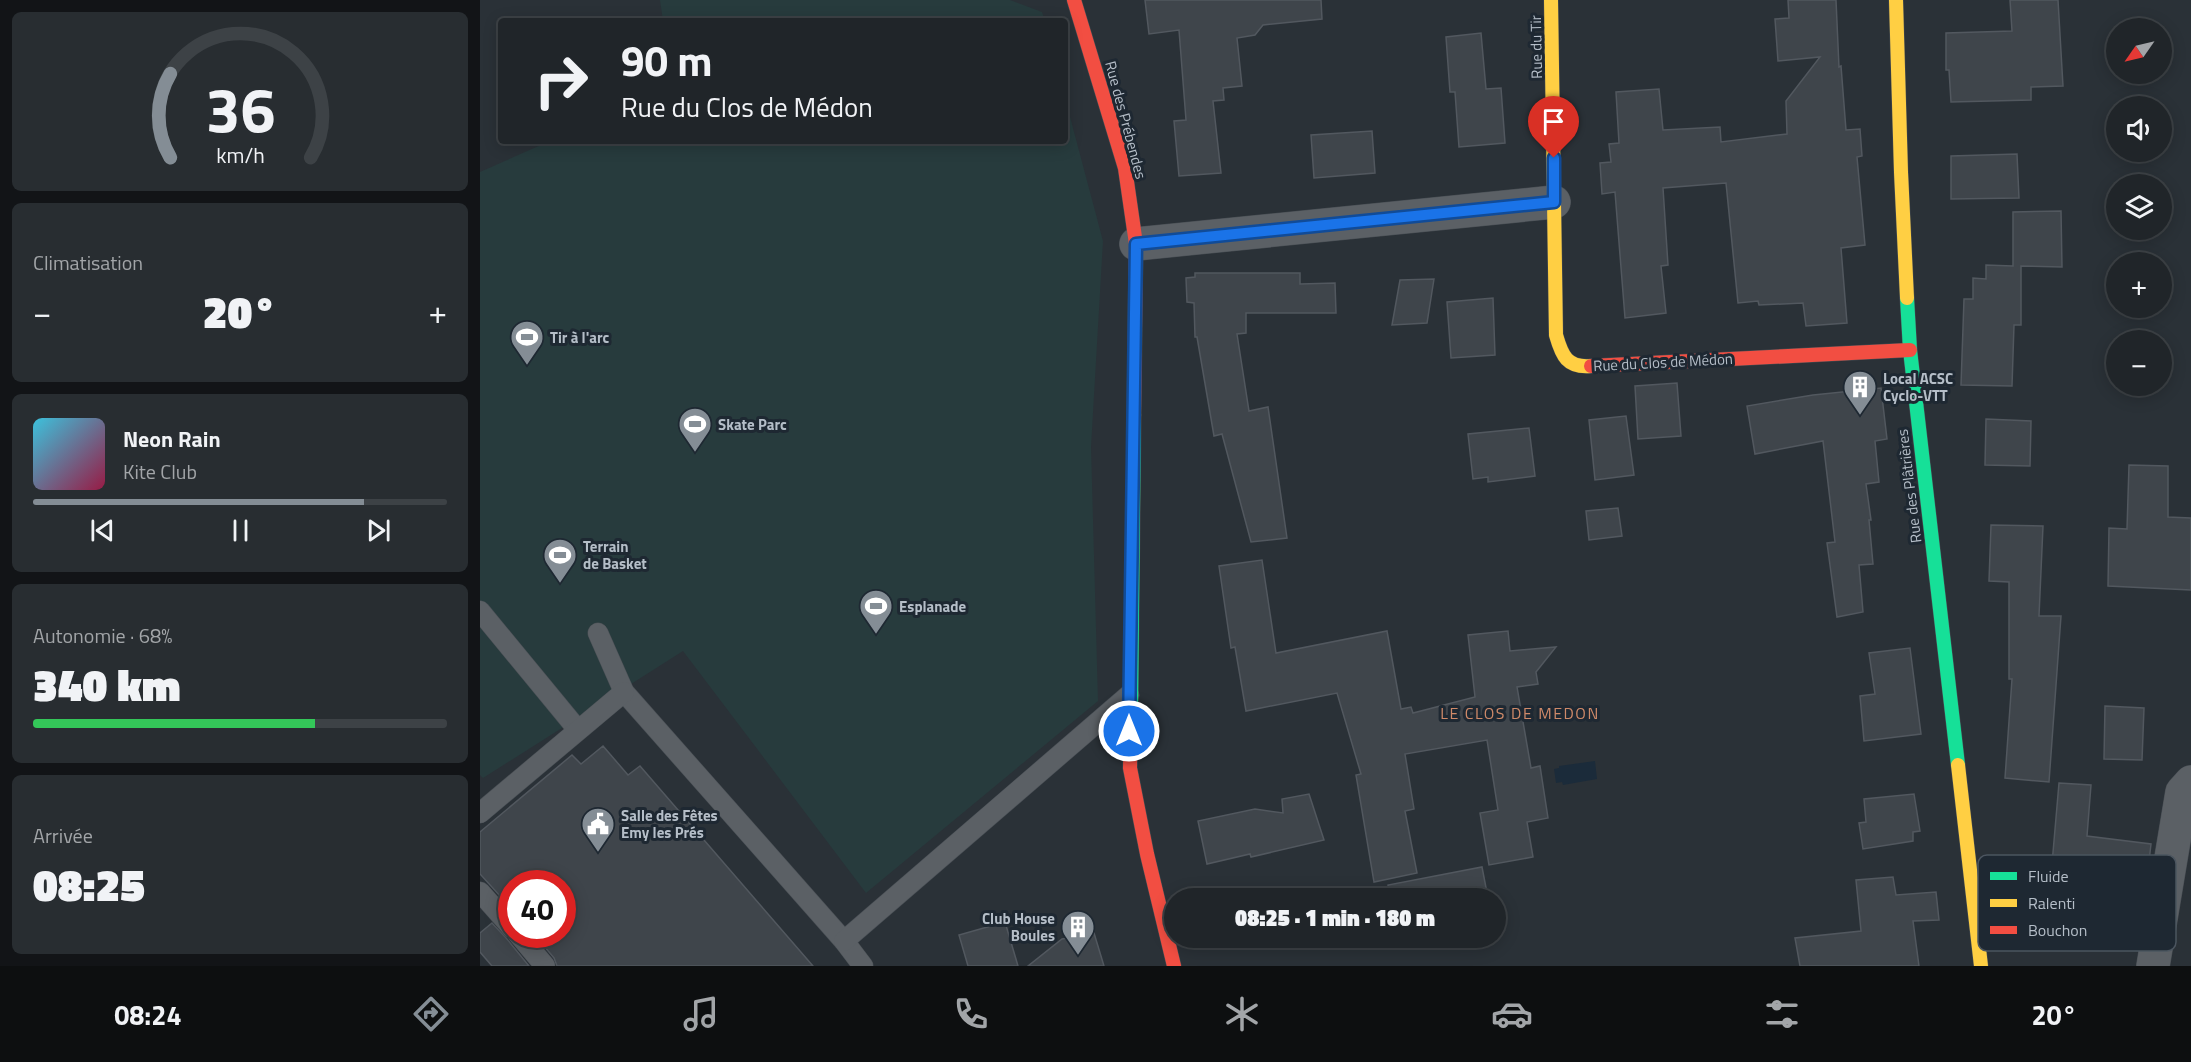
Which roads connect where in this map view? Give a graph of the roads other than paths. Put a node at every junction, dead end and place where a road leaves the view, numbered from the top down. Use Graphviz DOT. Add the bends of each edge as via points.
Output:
graph roads {
  1 [pos="1074,0"];
  2 [pos="1551,0"];
  3 [pos="1896,0"];
  4 [pos="1554,202"];
  5 [pos="1136,244"];
  6 [pos="1910,350"];
  7 [pos="480,611"];
  8 [pos="598,633"];
  9 [pos="624,692"];
  10 [pos="1129,695"];
  11 [pos="578,730"];
  12 [pos="2191,782"];
  13 [pos="480,813"];
  14 [pos="2172,855"];
  15 [pos="480,892"];
  16 [pos="498,912"];
  17 [pos="1978,940"];
  18 [pos="844,941"];
  19 [pos="530,948"];
  20 [pos="1979,951"];
  21 [pos="2156,951"];
  22 [pos="545,966"];
  23 [pos="863,966"];
  24 [pos="1174,966"];
  25 [pos="1981,966"];
  26 [pos="2153,966"];
  1 -- 5 [label="street, Rue des Prébendes" via="1125,168"];
  2 -- 4 [label="street, Rue du Tir"];
  3 -- 6 [label="street, Rue des Plâtrières"];
  4 -- 5 [label="street"];
  4 -- 6 [label="street, Rue du Clos de Médon" via="1556,335 1562,355 1578,367"];
  5 -- 10 [label="street, Rue des Prébendes"];
  6 -- 17 [label="street, Rue des Plâtrières"];
  7 -- 11 [label="lane"];
  8 -- 9 [label="lane"];
  9 -- 11 [label="lane"];
  9 -- 18 [label="lane"];
  10 -- 18 [label="lane"];
  10 -- 24 [label="street, Rue des Prébendes" via="1130,768"];
  11 -- 13 [label="lane"];
  12 -- 14 [label="street" via="2182,792"];
  15 -- 16 [label="lane"];
  18 -- 23 [label="lane"];
  19 -- 22 [label="lane"];
  20 -- 25 [label="street, Rue des Plâtrières"];
  21 -- 26 [label="street"];
}
